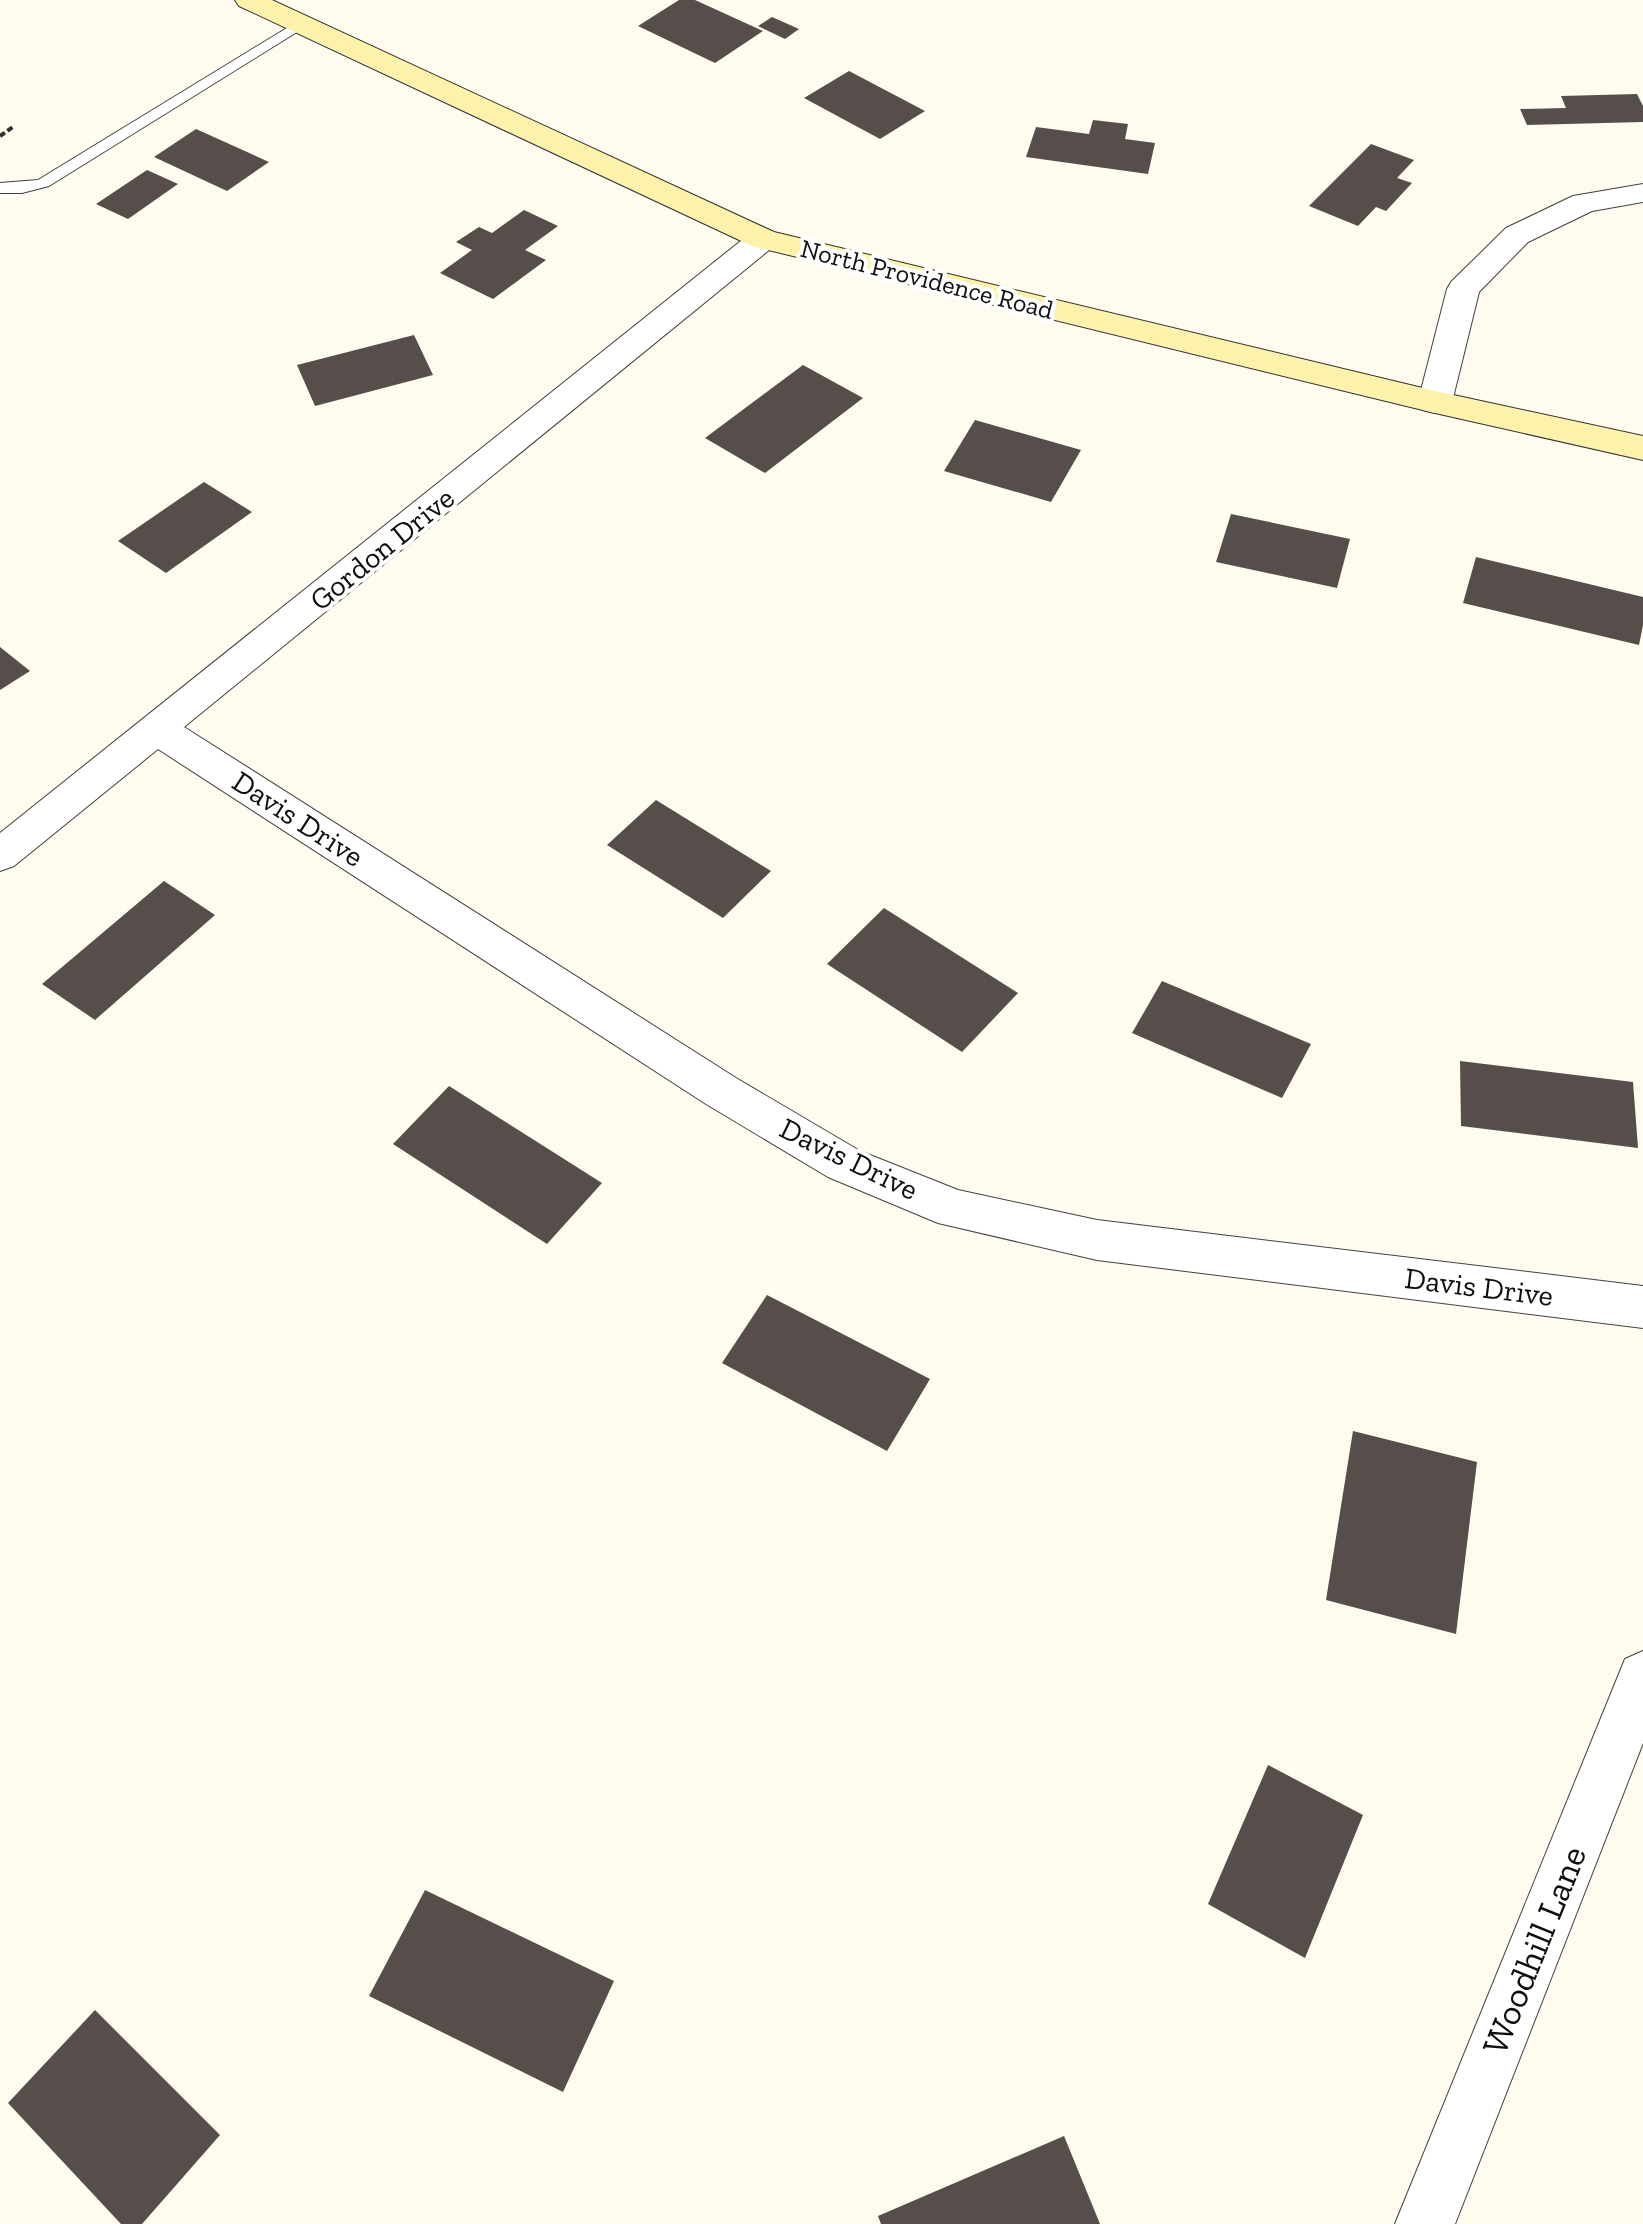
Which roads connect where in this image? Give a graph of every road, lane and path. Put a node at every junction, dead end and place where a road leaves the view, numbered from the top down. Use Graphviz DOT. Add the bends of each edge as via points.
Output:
graph roads {
  1 [pos="249,0"];
  2 [pos="300,24"];
  3 [pos="13,127"];
  4 [pos="0,136"];
  5 [pos="0,188"];
  6 [pos="1643,193"];
  7 [pos="763,239"];
  8 [pos="1435,402"];
  9 [pos="1643,448"];
  10 [pos="159,730"];
  11 [pos="0,855"];
  12 [pos="1640,1315"];
  13 [pos="1643,1677"];
  14 [pos="1425,2224"];
  1 -- 2 [label="main road, North Providence Road"];
  2 -- 5 [label="lane" via="43,183"];
  2 -- 7 [label="main road, North Providence Road"];
  3 -- 4 [label="path"];
  6 -- 8 [label="street" via="1584,203 1517,235 1463,289"];
  7 -- 8 [label="main road, North Providence Road"];
  7 -- 10 [label="street, Gordon Drive"];
  8 -- 9 [label="main road, North Providence Road"];
  10 -- 11 [label="street, Gordon Drive"];
  10 -- 12 [label="street, Davis Drive" via="721,1091 844,1164 954,1209 1097,1240"];
  13 -- 14 [label="street, Woodhill Lane"];
}
